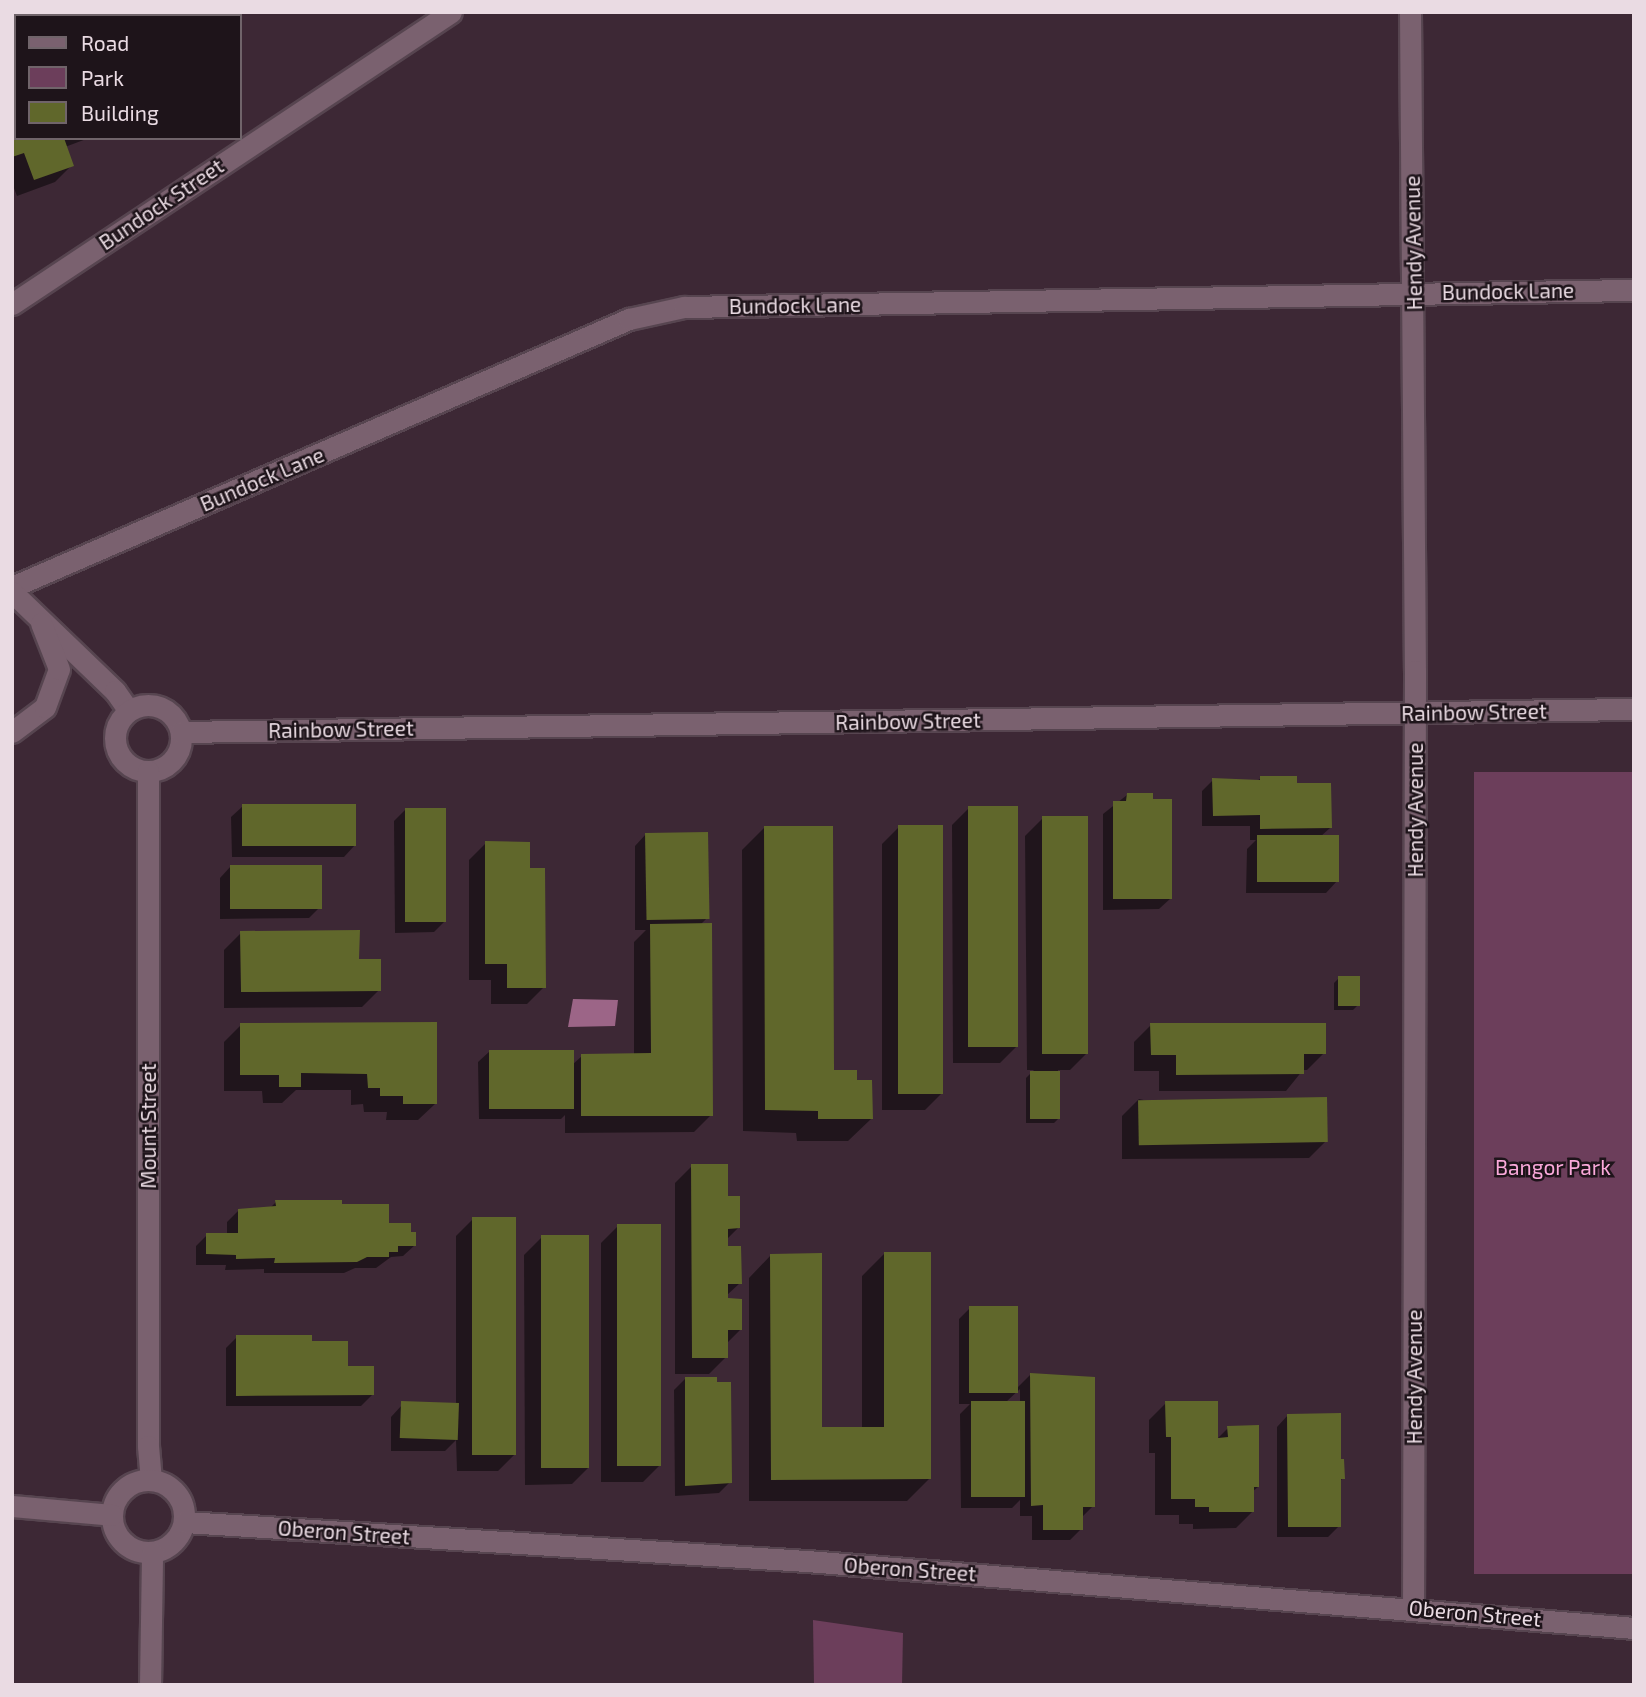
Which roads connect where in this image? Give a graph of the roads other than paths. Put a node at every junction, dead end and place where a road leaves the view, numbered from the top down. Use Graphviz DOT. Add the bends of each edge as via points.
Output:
graph roads {
  1 [pos="451,12"];
  2 [pos="1410,12"];
  3 [pos="242,143"];
  4 [pos="1634,290"];
  5 [pos="1414,292"];
  6 [pos="12,304"];
  7 [pos="12,589"];
  8 [pos="37,613"];
  9 [pos="1634,709"];
  10 [pos="129,710"];
  11 [pos="1415,713"];
  12 [pos="12,732"];
  13 [pos="181,732"];
  14 [pos="148,771"];
  15 [pos="151,1480"];
  16 [pos="12,1506"];
  17 [pos="112,1515"];
  18 [pos="185,1522"];
  19 [pos="152,1553"];
  20 [pos="1413,1608"];
  21 [pos="1634,1628"];
  22 [pos="150,1685"];
  1 -- 3 [label="street, Bundock Street"];
  2 -- 5 [label="street, Hendy Avenue"];
  3 -- 6 [label="street, Bundock Street"];
  4 -- 5 [label="street, Bundock Lane"];
  5 -- 7 [label="street, Bundock Lane" via="684,307 629,319"];
  5 -- 11 [label="street, Hendy Avenue"];
  7 -- 8 [label="street"];
  8 -- 10 [label="street"];
  8 -- 12 [label="street" via="59,669 45,707"];
  9 -- 11 [label="street, Rainbow Street"];
  10 -- 13 [label="street" via="150,704 161,707 177,721"];
  10 -- 14 [label="street" via="116,727 116,748 128,764"];
  11 -- 13 [label="street, Rainbow Street"];
  11 -- 20 [label="street, Hendy Avenue"];
  13 -- 14 [label="street" via="174,759"];
  14 -- 15 [label="street, Mount Street"];
  15 -- 17 [label="street" via="139,1481 120,1494"];
  15 -- 18 [label="street" via="173,1490"];
  16 -- 17 [label="street"];
  17 -- 19 [label="street" via="114,1527 128,1547"];
  18 -- 19 [label="street" via="174,1542"];
  18 -- 20 [label="street, Oberon Street" via="807,1561"];
  19 -- 22 [label="street"];
  20 -- 21 [label="street, Oberon Street"];
}
